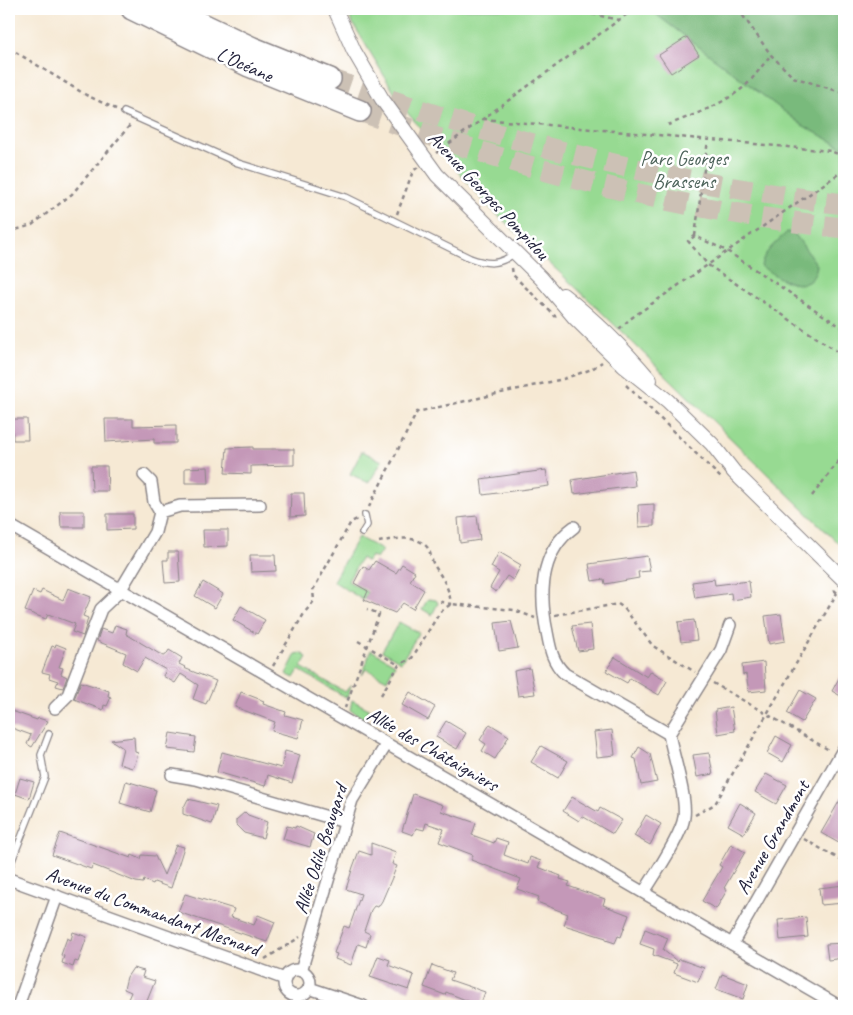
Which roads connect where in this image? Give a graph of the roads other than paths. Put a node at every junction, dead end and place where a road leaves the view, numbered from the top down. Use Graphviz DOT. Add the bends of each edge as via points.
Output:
graph roads {
  1 [pos="132,9"];
  2 [pos="171,9"];
  3 [pos="334,9"];
  4 [pos="330,79"];
  5 [pos="360,111"];
  6 [pos="124,112"];
  7 [pos="514,253"];
  8 [pos="144,475"];
  9 [pos="260,505"];
  10 [pos="160,512"];
  11 [pos="365,515"];
  12 [pos="9,525"];
  13 [pos="574,527"];
  14 [pos="362,533"];
  15 [pos="842,583"];
  16 [pos="120,591"];
  17 [pos="730,625"];
  18 [pos="55,708"];
  19 [pos="48,734"];
  20 [pos="669,734"];
  21 [pos="386,745"];
  22 [pos="844,748"];
  23 [pos="172,775"];
  24 [pos="345,822"];
  25 [pos="9,868"];
  26 [pos="9,879"];
  27 [pos="644,892"];
  28 [pos="57,896"];
  29 [pos="732,944"];
  30 [pos="301,971"];
  31 [pos="285,979"];
  32 [pos="309,988"];
  33 [pos="294,1001"];
  34 [pos="826,1003"];
  35 [pos="18,1006"];
  36 [pos="364,1006"];
  37 [pos="839,1006"];
  1 -- 5 [label="highway, L’Océane" via="249,66"];
  2 -- 4 [label="highway, L’Océane" via="252,48"];
  3 -- 7 [label="street, Avenue Georges Pompidou" via="354,51 415,148"];
  6 -- 7 [label="lane" via="238,163 346,197 484,263 500,262"];
  7 -- 15 [label="street, Avenue Georges Pompidou" via="584,311 632,359 734,472"];
  8 -- 10 [label="street" via="151,482 154,502"];
  9 -- 10 [label="street" via="180,506"];
  10 -- 16 [label="street" via="155,532"];
  11 -- 14 [label="lane" via="367,525"];
  12 -- 16 [label="street, Allée des Châtaigniers"];
  13 -- 20 [label="street" via="558,542 543,578 541,600 552,654 560,670"];
  16 -- 18 [label="street" via="101,609 68,695"];
  16 -- 21 [label="street, Allée des Châtaigniers"];
  17 -- 20 [label="street" via="721,650"];
  19 -- 25 [label="lane" via="41,755 45,777"];
  20 -- 27 [label="street" via="684,818 680,831"];
  21 -- 24 [label="street, Allée Odile Beaugard" via="355,793"];
  21 -- 27 [label="street, Allée des Châtaigniers"];
  22 -- 29 [label="street, Avenue Grandmont"];
  23 -- 24 [label="street"];
  24 -- 30 [label="street, Allée Odile Beaugard"];
  26 -- 28 [label="street, Avenue du Commandant Mesnard"];
  27 -- 29 [label="street, Allée des Châtaigniers"];
  28 -- 31 [label="street, Avenue du Commandant Mesnard"];
  28 -- 35 [label="street"];
  29 -- 34 [label="street, Allée des Châtaigniers"];
  30 -- 31 [label="street" via="290,973"];
  30 -- 32 [label="street" via="308,976"];
  31 -- 33 [label="street" via="287,992"];
  32 -- 33 [label="street"];
  32 -- 36 [label="street"];
  34 -- 37 [label="street, Allée des Châtaigniers"];
}
